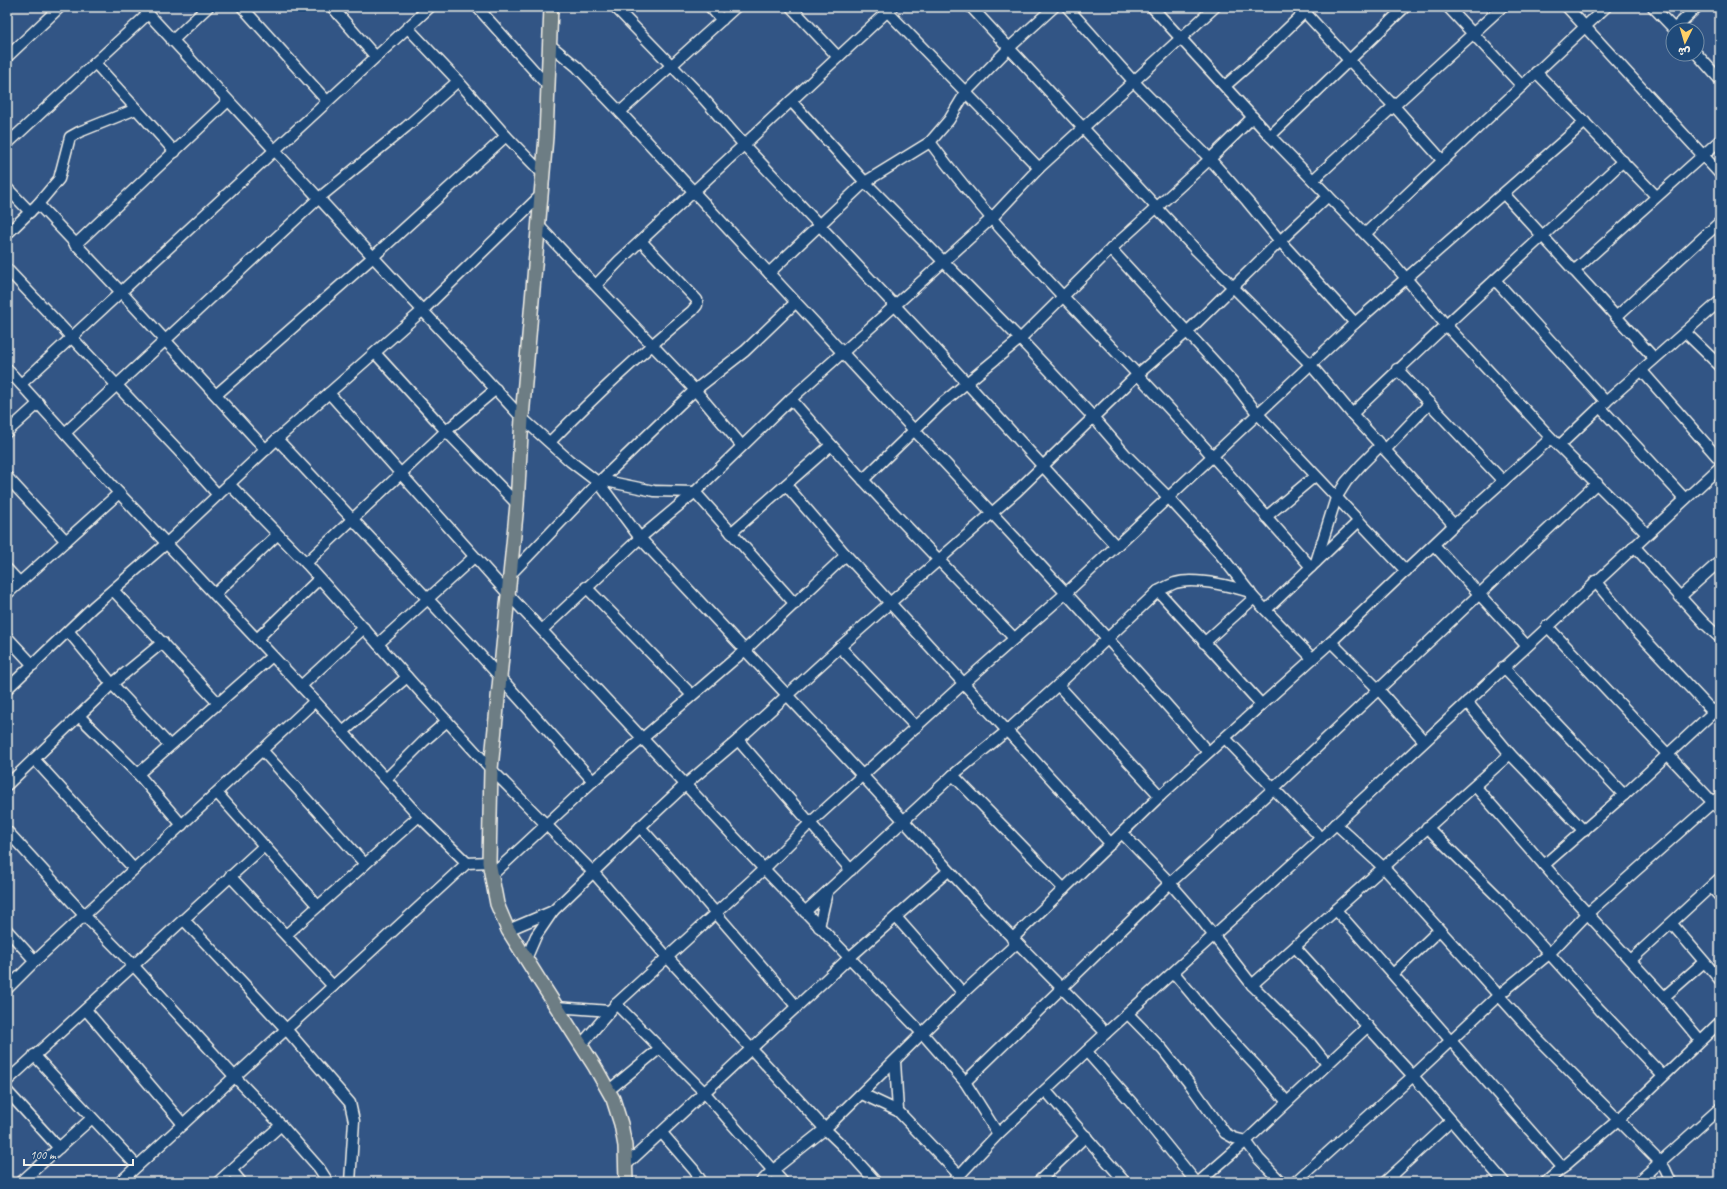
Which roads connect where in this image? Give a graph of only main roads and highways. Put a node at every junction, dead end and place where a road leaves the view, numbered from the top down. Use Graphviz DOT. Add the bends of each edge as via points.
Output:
graph roads {
  1 [pos="551,7"];
  2 [pos="628,1176"];
  1 -- 2 [label="main road" via="539,226 517,504 491,769 489,862 497,904 508,930 608,1091 621,1124"];
}
